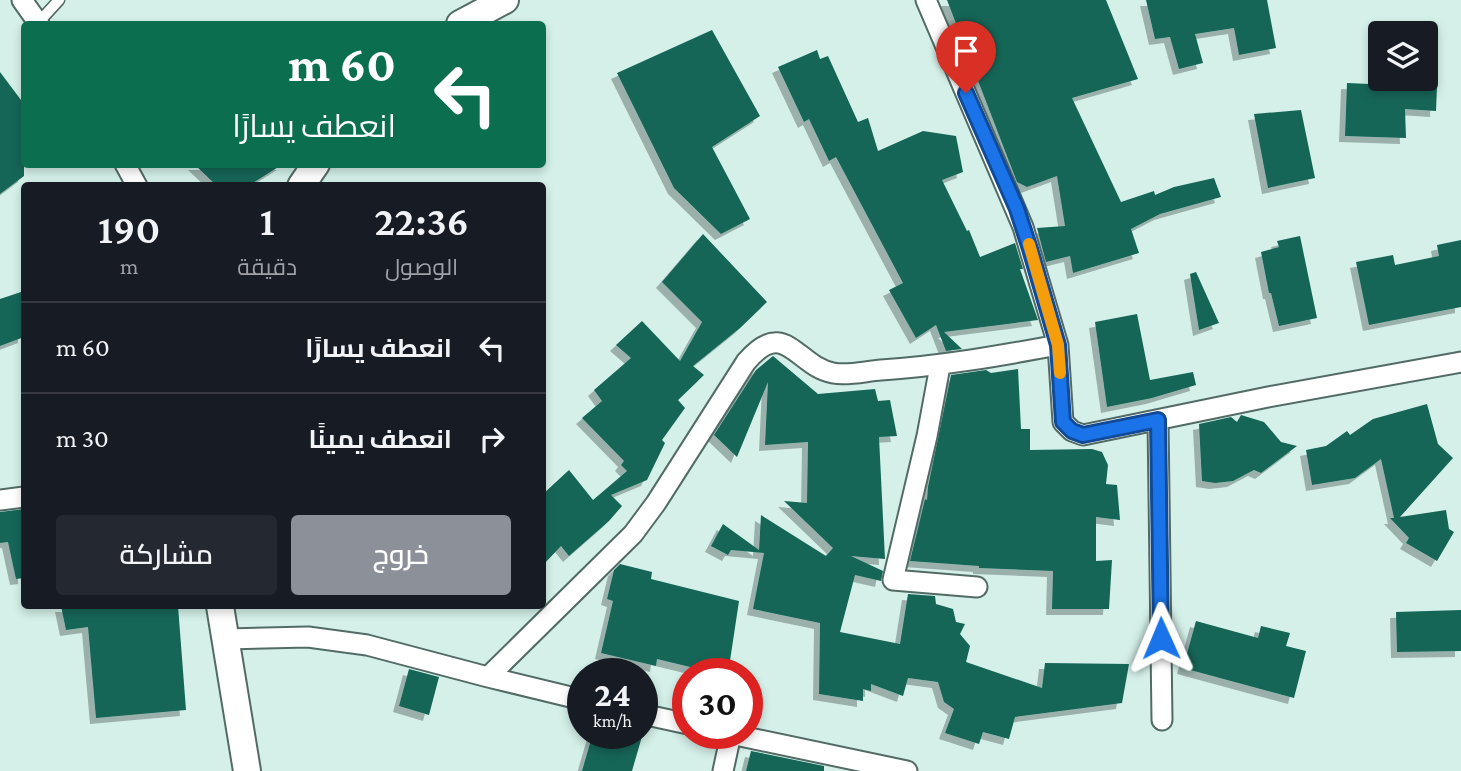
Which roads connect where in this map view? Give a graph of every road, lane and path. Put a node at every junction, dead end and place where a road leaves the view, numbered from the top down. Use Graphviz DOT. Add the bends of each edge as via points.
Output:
graph roads {
  1 [pos="22,0"];
  2 [pos="59,0"];
  3 [pos="505,0"];
  4 [pos="926,0"];
  5 [pos="37,21"];
  6 [pos="42,21"];
  7 [pos="466,21"];
  8 [pos="1058,345"];
  9 [pos="1461,362"];
  10 [pos="940,366"];
  11 [pos="1158,420"];
  12 [pos="21,497"];
  13 [pos="0,500"];
  14 [pos="977,587"];
  15 [pos="221,609"];
  16 [pos="226,639"];
  17 [pos="488,677"];
  18 [pos="567,696"];
  19 [pos="1163,720"];
  20 [pos="763,741"];
  21 [pos="726,749"];
  22 [pos="247,771"];
  23 [pos="723,771"];
  24 [pos="907,771"];
  1 -- 5 [label="street"];
  2 -- 6 [label="lane"];
  3 -- 7 [label="street"];
  4 -- 8 [label="street" via="1017,209"];
  8 -- 10 [label="street"];
  8 -- 11 [label="street" via="1063,422 1072,431 1083,435"];
  9 -- 11 [label="street"];
  10 -- 14 [label="street" via="893,580"];
  10 -- 17 [label="street" via="836,374 781,342 755,351 633,534"];
  11 -- 19 [label="street"];
  12 -- 13 [label="street"];
  15 -- 16 [label="street"];
  16 -- 17 [label="street" via="308,637 367,645"];
  16 -- 22 [label="street"];
  17 -- 18 [label="street"];
  20 -- 24 [label="street"];
  21 -- 23 [label="street"];
}
